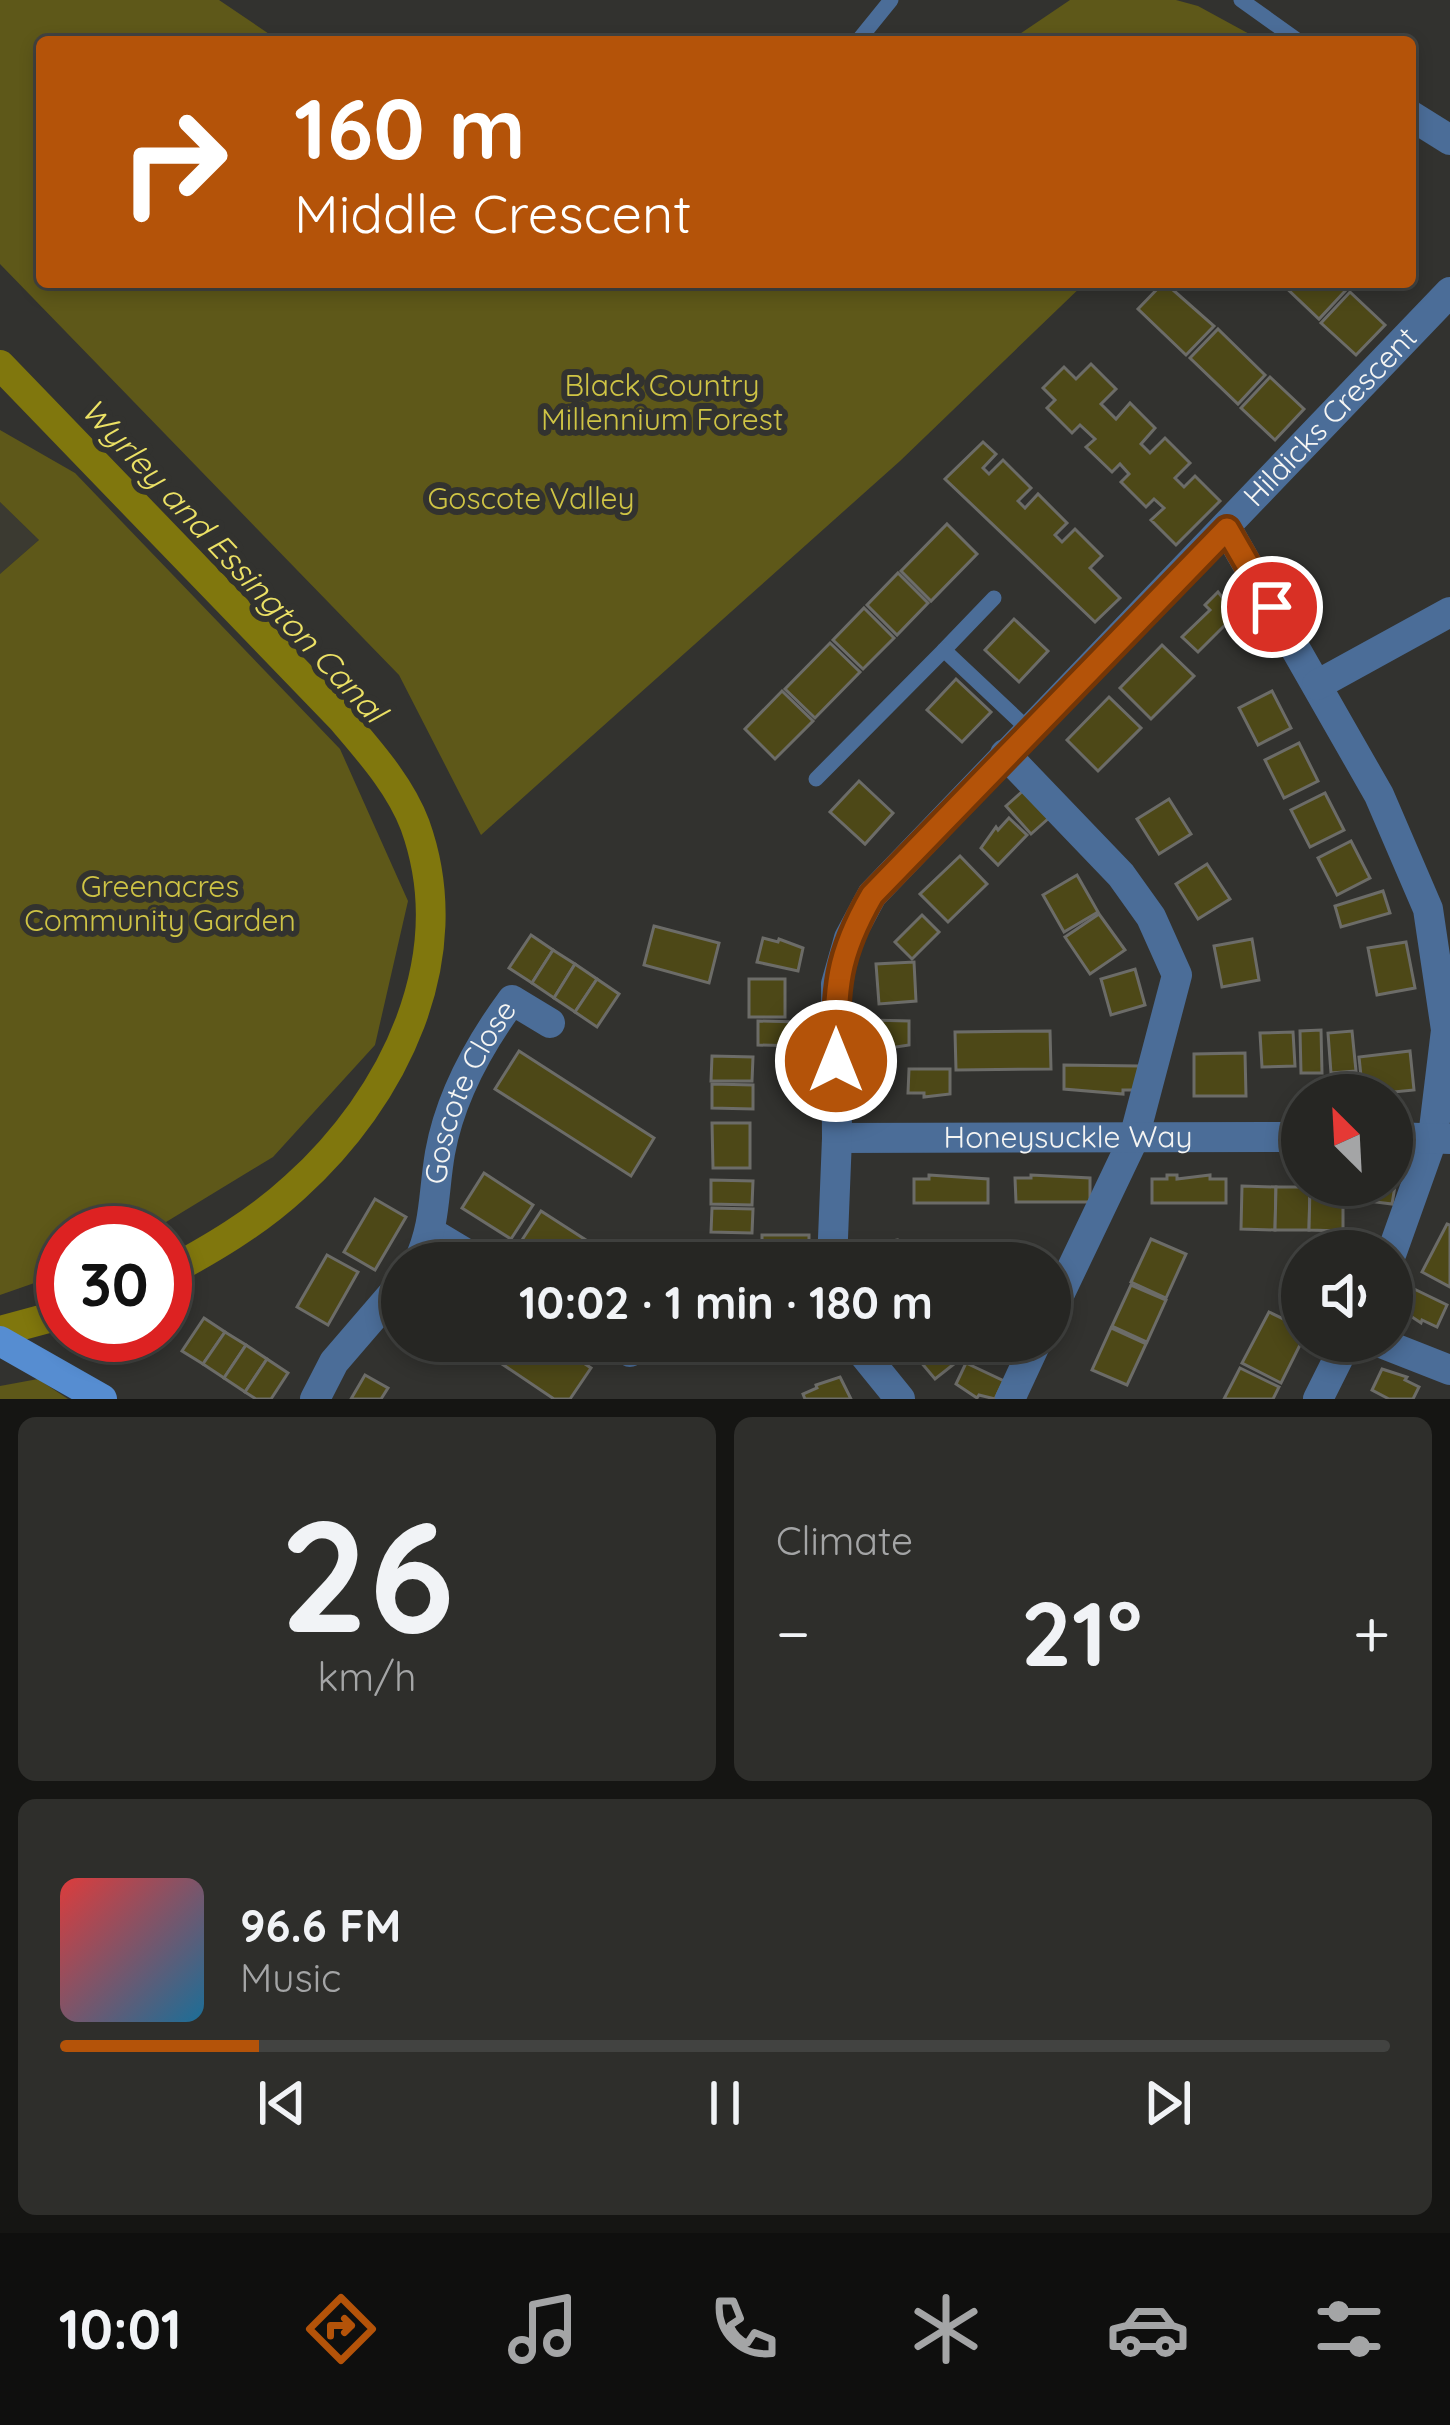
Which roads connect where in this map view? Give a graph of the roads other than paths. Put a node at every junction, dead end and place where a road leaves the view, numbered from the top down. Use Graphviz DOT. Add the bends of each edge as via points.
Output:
graph roads {
  1 [pos="891,0"];
  2 [pos="1241,0"];
  3 [pos="862,36"];
  4 [pos="1292,36"];
  5 [pos="1416,119"];
  6 [pos="1450,140"];
  7 [pos="1450,292"];
  8 [pos="1227,529"];
  9 [pos="994,598"];
  10 [pos="1450,612"];
  11 [pos="944,650"];
  12 [pos="1317,685"];
  13 [pos="1029,730"];
  14 [pos="1005,754"];
  15 [pos="816,779"];
  16 [pos="1439,906"];
  17 [pos="550,1023"];
  18 [pos="1281,1137"];
  19 [pos="837,1138"];
  20 [pos="1134,1138"];
  21 [pos="1442,1138"];
  22 [pos="1402,1230"];
  23 [pos="432,1233"];
  24 [pos="428,1242"];
  25 [pos="447,1242"];
  26 [pos="833,1242"];
  27 [pos="1071,1270"];
  28 [pos="381,1307"];
  29 [pos="0,1341"];
  30 [pos="1413,1356"];
  31 [pos="870,1362"];
  32 [pos="1027,1362"];
  33 [pos="1336,1362"];
  34 [pos="1450,1370"];
  35 [pos="102,1399"];
  36 [pos="315,1399"];
  37 [pos="900,1399"];
  38 [pos="1010,1399"];
  39 [pos="1318,1399"];
  1 -- 3 [label="lane"];
  2 -- 4 [label="lane"];
  5 -- 6 [label="street"];
  7 -- 8 [label="street, Hildicks Crescent"];
  8 -- 12 [label="street"];
  8 -- 13 [label="street, Hildicks Crescent"];
  9 -- 11 [label="lane"];
  10 -- 12 [label="street"];
  11 -- 13 [label="lane"];
  11 -- 15 [label="lane"];
  12 -- 16 [label="street"];
  13 -- 14 [label="street, Hildicks Crescent"];
  14 -- 19 [label="street, Hildicks Crescent" via="872,895 849,938 836,984"];
  14 -- 20 [label="street" via="1121,875 1177,975"];
  16 -- 21 [label="street"];
  17 -- 23 [label="street, Goscote Close" via="512,1000 490,1030 440,1151"];
  18 -- 20 [label="street, Honeysuckle Way"];
  19 -- 20 [label="street, Honeysuckle Way"];
  19 -- 26 [label="street, Hildicks Crescent"];
  20 -- 27 [label="street"];
  21 -- 22 [label="street"];
  23 -- 24 [label="street, Goscote Close"];
  23 -- 25 [label="street, Goscote Close"];
  28 -- 36 [label="street" via="334,1362"];
  29 -- 35 [label="street"];
  30 -- 34 [label="street"];
  31 -- 37 [label="street"];
  32 -- 38 [label="street"];
  33 -- 39 [label="street"];
}
